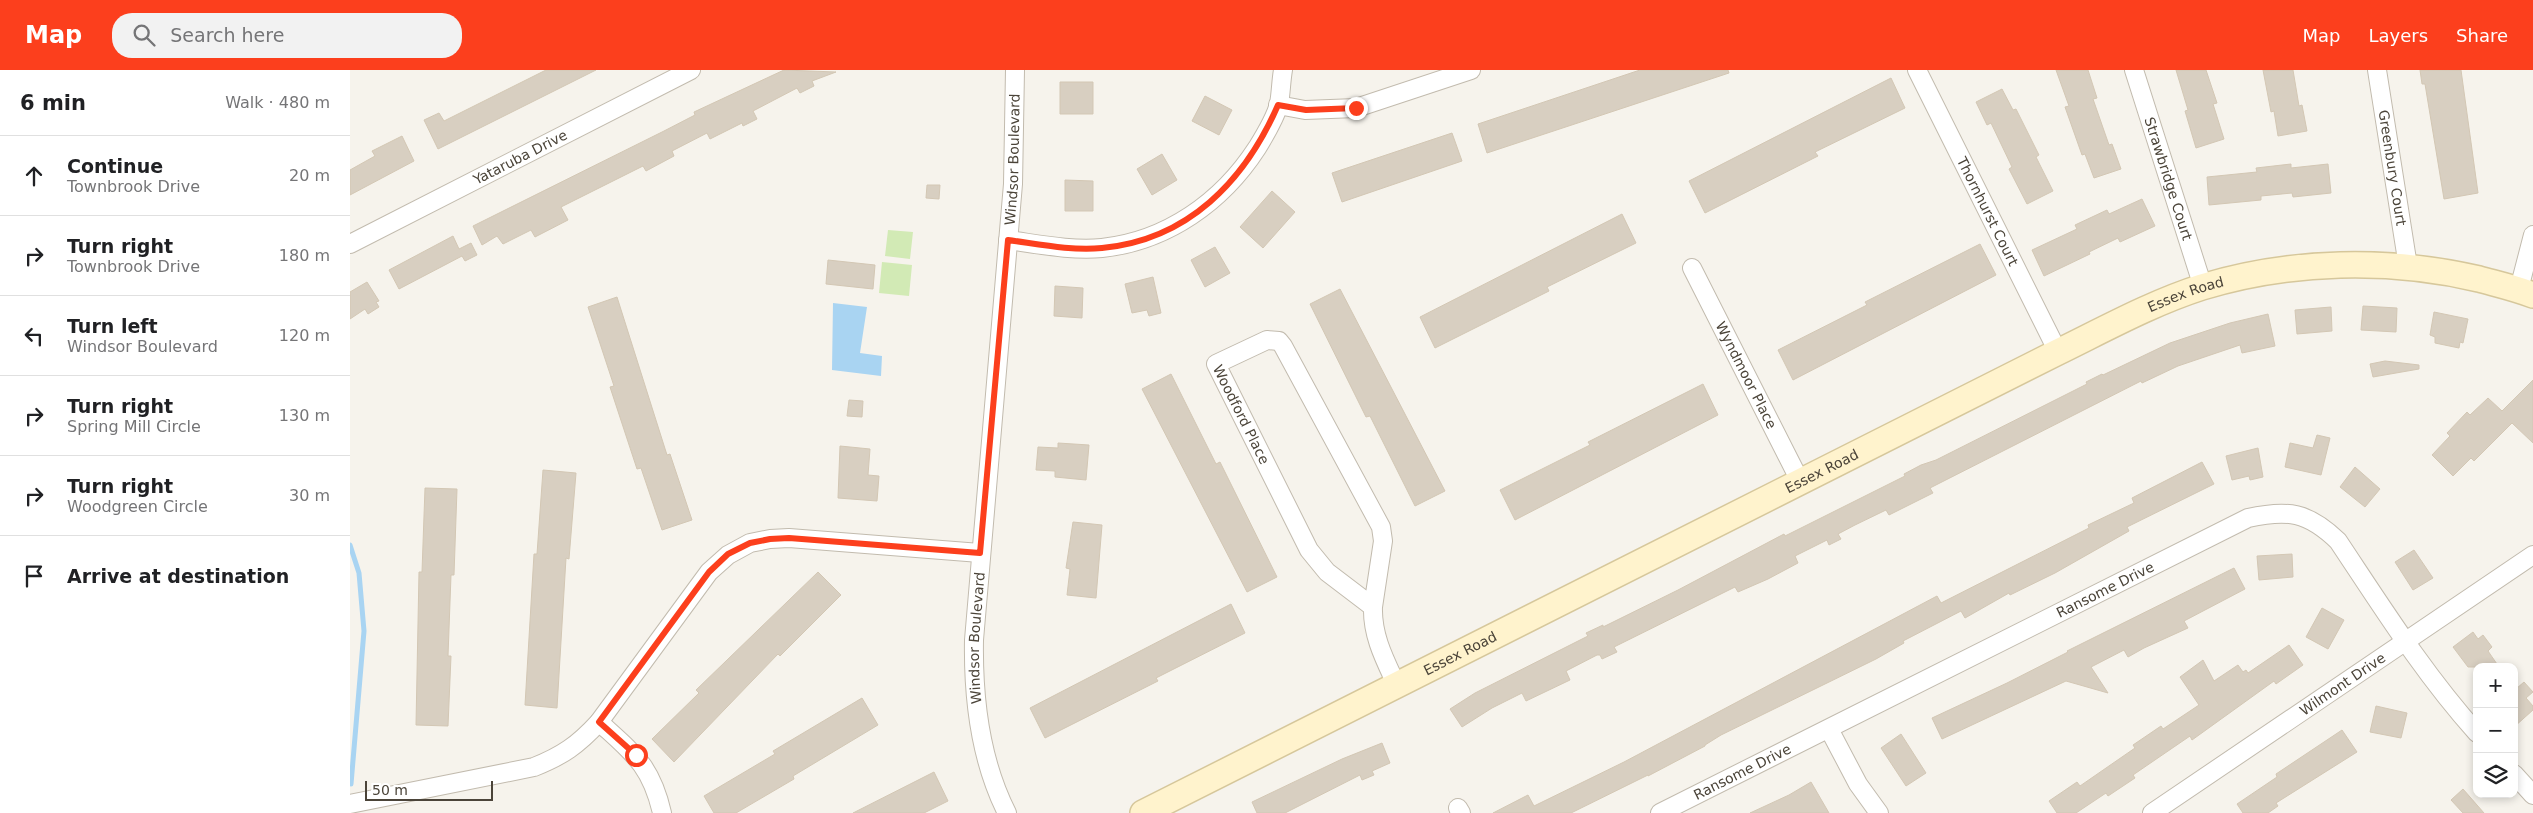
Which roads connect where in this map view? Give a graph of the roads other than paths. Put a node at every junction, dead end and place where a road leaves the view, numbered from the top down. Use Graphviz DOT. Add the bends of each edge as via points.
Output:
graph roads {
  1 [pos="691,70"];
  2 [pos="1015,70"];
  3 [pos="1283,70"];
  4 [pos="1471,70"];
  5 [pos="1917,70"];
  6 [pos="2134,70"];
  7 [pos="2378,70"];
  8 [pos="1278,105"];
  9 [pos="2533,235"];
  10 [pos="1008,240"];
  11 [pos="350,244"];
  12 [pos="2408,266"];
  13 [pos="1692,268"];
  14 [pos="2202,287"];
  15 [pos="2526,292"];
  16 [pos="2058,352"];
  17 [pos="1801,483"];
  18 [pos="980,553"];
  19 [pos="2533,555"];
  20 [pos="1373,607"];
  21 [pos="2406,643"];
  22 [pos="1397,686"];
  23 [pos="599,722"];
  24 [pos="1829,729"];
  25 [pos="2473,729"];
  26 [pos="2518,778"];
  27 [pos="2533,795"];
  28 [pos="350,804"];
  29 [pos="662,813"];
  30 [pos="1007,813"];
  31 [pos="1143,813"];
  32 [pos="1660,813"];
  33 [pos="1879,813"];
  34 [pos="2152,813"];
  1 -- 11 [label="street, Yataruba Drive"];
  2 -- 10 [label="street, Windsor Boulevard" via="1016,141"];
  3 -- 8 [label="street"];
  4 -- 8 [label="street" via="1356,108 1306,110"];
  5 -- 16 [label="street, Thornhurst Court"];
  6 -- 14 [label="street, Strawbridge Court"];
  7 -- 12 [label="street, Greenbury Court"];
  8 -- 10 [label="street" via="1256,150 1224,190 1196,213 1166,231 1131,244 1101,248 1062,248"];
  9 -- 15 [label="street"];
  10 -- 18 [label="street, Windsor Boulevard"];
  12 -- 14 [label="street, Essex Road" via="2326,266 2284,270"];
  12 -- 15 [label="street, Essex Road"];
  13 -- 17 [label="street, Wyndmoor Place"];
  14 -- 16 [label="street, Essex Road" via="2160,302"];
  16 -- 17 [label="street, Essex Road"];
  17 -- 22 [label="street, Essex Road"];
  18 -- 23 [label="street" via="789,538 750,543 728,554 709,572"];
  18 -- 30 [label="street, Windsor Boulevard" via="973,686 979,724"];
  19 -- 21 [label="street, Wilmont Drive"];
  20 -- 20 [label="street, Woodford Place" via="1327,572 1313,556 1216,364 1266,340 1279,341 1283,346 1381,527 1383,541"];
  20 -- 22 [label="street, Woodford Place" via="1372,624 1377,642"];
  21 -- 24 [label="street, Ransome Drive" via="2338,542 2324,527 2307,517 2288,512 2268,513 2248,518"];
  21 -- 25 [label="street, Ransome Drive" via="2442,694"];
  21 -- 34 [label="street, Wilmont Drive"];
  22 -- 31 [label="street, Essex Road"];
  23 -- 28 [label="street" via="583,740 561,756 534,767"];
  23 -- 29 [label="street" via="636,755 647,770 657,790"];
  24 -- 32 [label="street, Ransome Drive"];
  24 -- 33 [label="street" via="1858,784"];
  26 -- 27 [label="street"];
}
